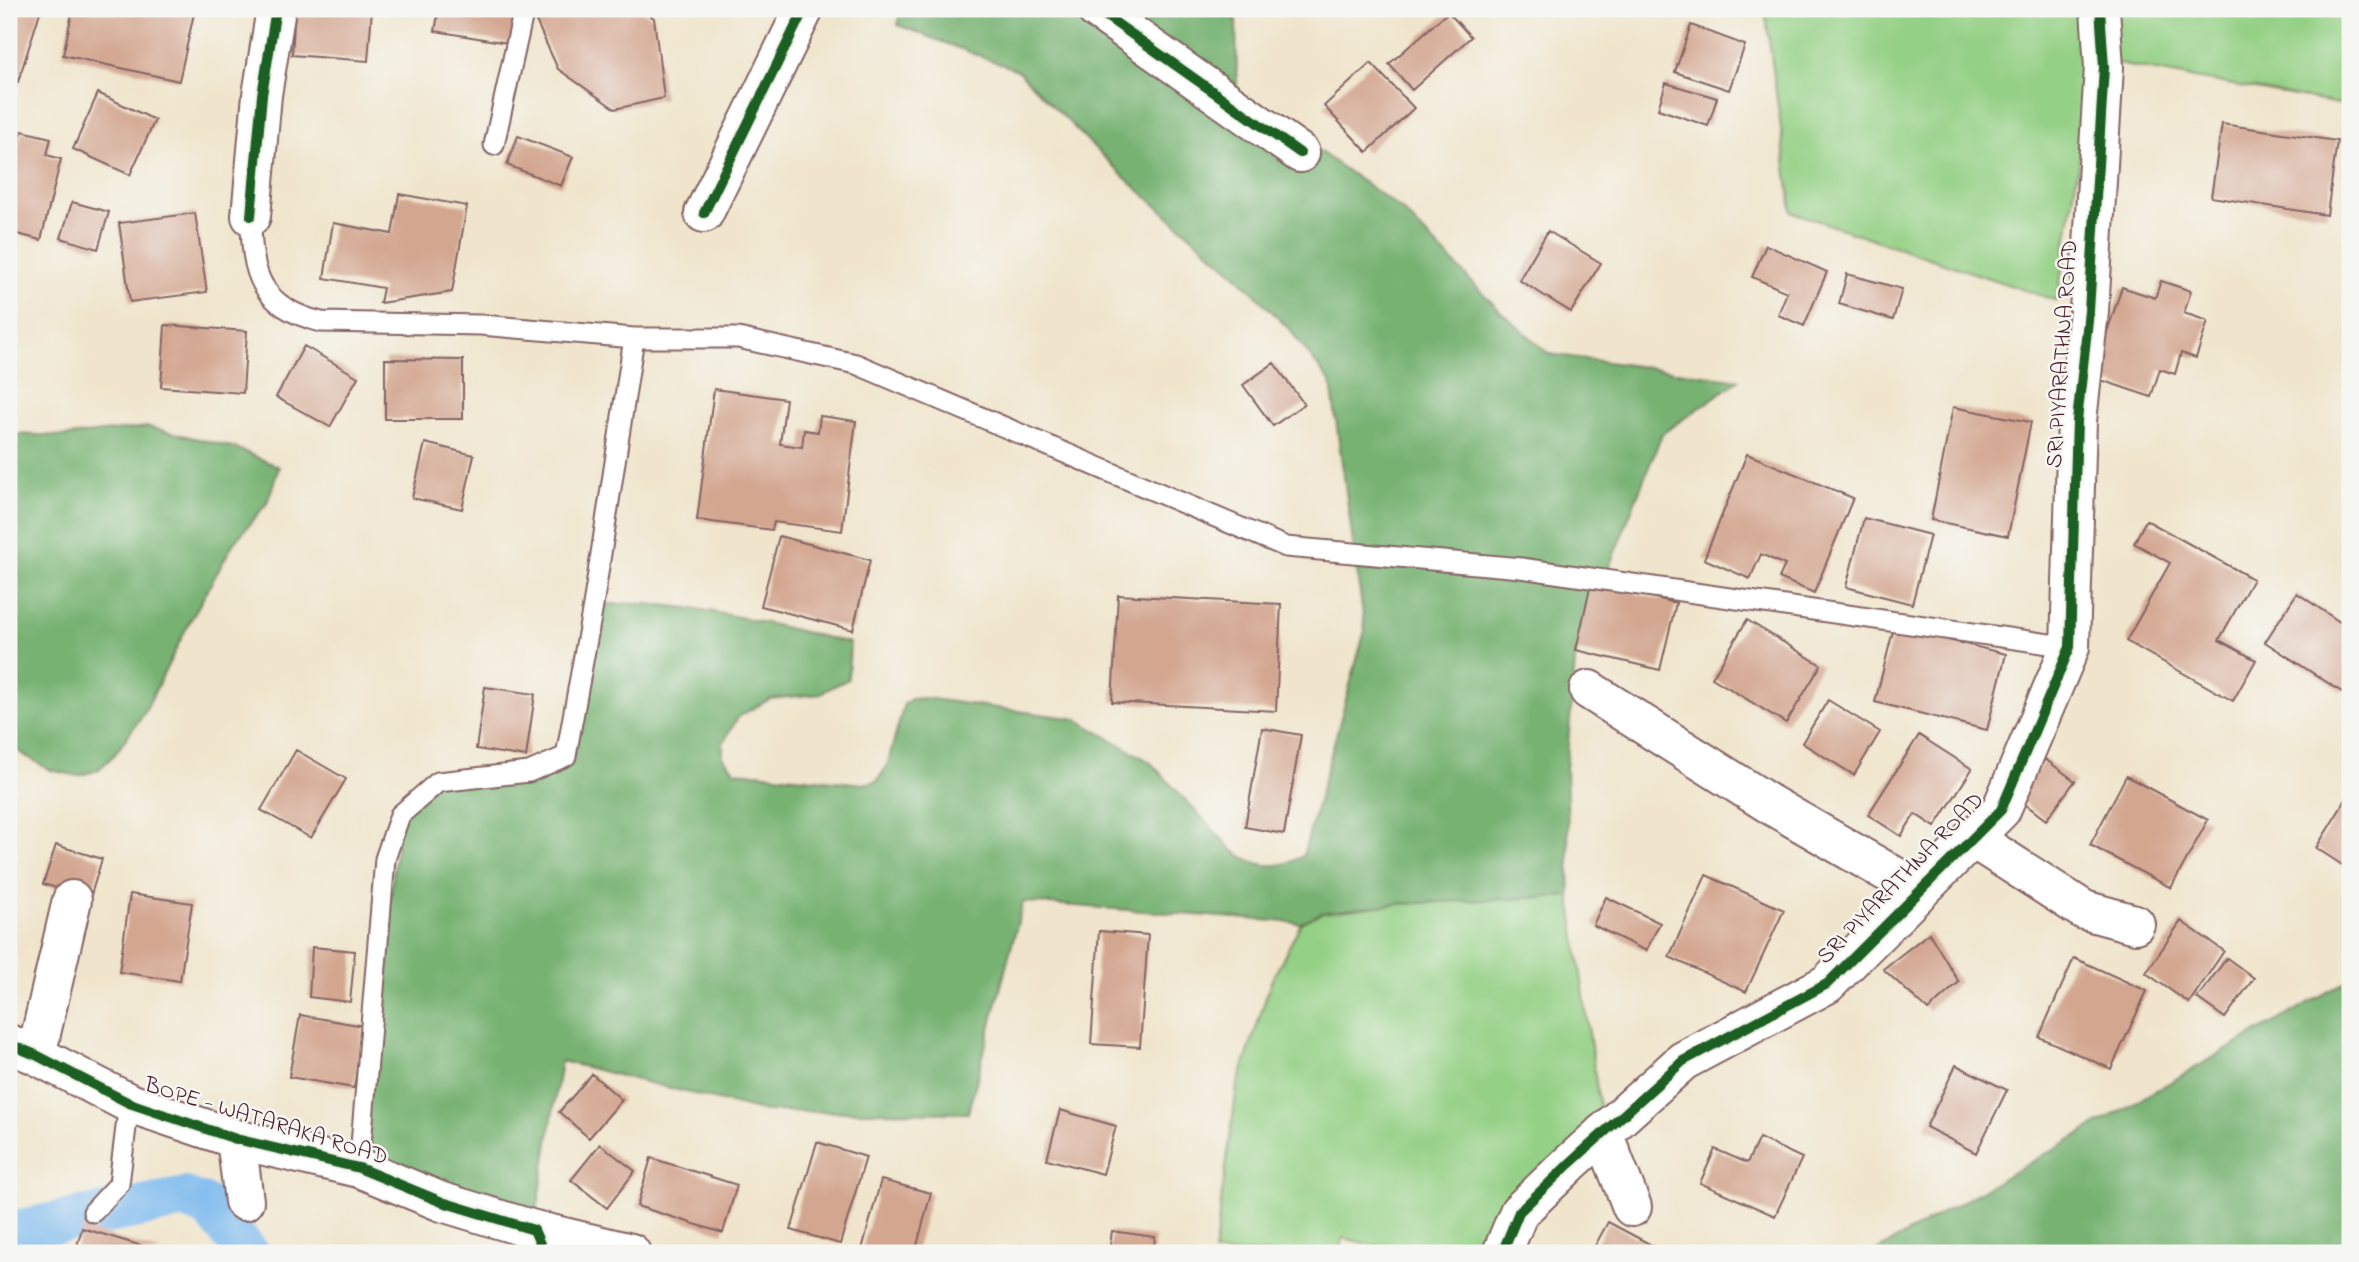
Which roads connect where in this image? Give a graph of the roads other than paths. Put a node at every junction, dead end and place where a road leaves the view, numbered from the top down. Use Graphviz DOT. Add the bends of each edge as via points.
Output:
graph roads {
  1 [pos="276,9"];
  2 [pos="524,9"];
  3 [pos="804,9"];
  4 [pos="1096,9"];
  5 [pos="2100,9"];
  6 [pos="494,145"];
  7 [pos="1300,153"];
  8 [pos="704,213"];
  9 [pos="251,216"];
  10 [pos="634,338"];
  11 [pos="2070,647"];
  12 [pos="1589,690"];
  13 [pos="1972,838"];
  14 [pos="1920,891"];
  15 [pos="72,900"];
  16 [pos="2135,924"];
  17 [pos="22,1050"];
  18 [pos="129,1103"];
  19 [pos="1603,1133"];
  20 [pos="236,1139"];
  21 [pos="359,1168"];
  22 [pos="244,1201"];
  23 [pos="1632,1207"];
  24 [pos="93,1212"];
  25 [pos="539,1242"];
  26 [pos="631,1253"];
  27 [pos="1502,1253"];
  1 -- 9 [label="street" via="262,94"];
  2 -- 6 [label="lane"];
  3 -- 8 [label="street"];
  4 -- 7 [label="street"];
  5 -- 11 [label="street, SRI PIYARATHNA ROAD" via="2104,67 2089,311 2077,422"];
  9 -- 10 [label="lane" via="251,248 258,279 274,300 296,316 321,322 481,325"];
  10 -- 11 [label="lane" via="738,338 856,364 1286,547 1521,568"];
  10 -- 21 [label="lane" via="566,756 529,772 438,782 400,815 392,837 385,859"];
  11 -- 13 [label="street, SRI PIYARATHNA ROAD" via="2001,810"];
  12 -- 14 [label="street"];
  13 -- 14 [label="street, SRI PIYARATHNA ROAD"];
  13 -- 16 [label="street" via="2084,910"];
  14 -- 19 [label="street, SRI PIYARATHNA ROAD" via="1827,984 1684,1061"];
  15 -- 17 [label="street"];
  17 -- 18 [label="street, BOPE - WATARAKA ROAD"];
  18 -- 20 [label="street, BOPE - WATARAKA ROAD"];
  18 -- 24 [label="lane" via="119,1184"];
  19 -- 23 [label="street"];
  19 -- 27 [label="street, SRI PIYARATHNA ROAD" via="1519,1212"];
  20 -- 21 [label="street, BOPE - WATARAKA ROAD"];
  20 -- 22 [label="street"];
  21 -- 25 [label="street, BOPE - WATARAKA ROAD"];
  25 -- 26 [label="street"];
}
